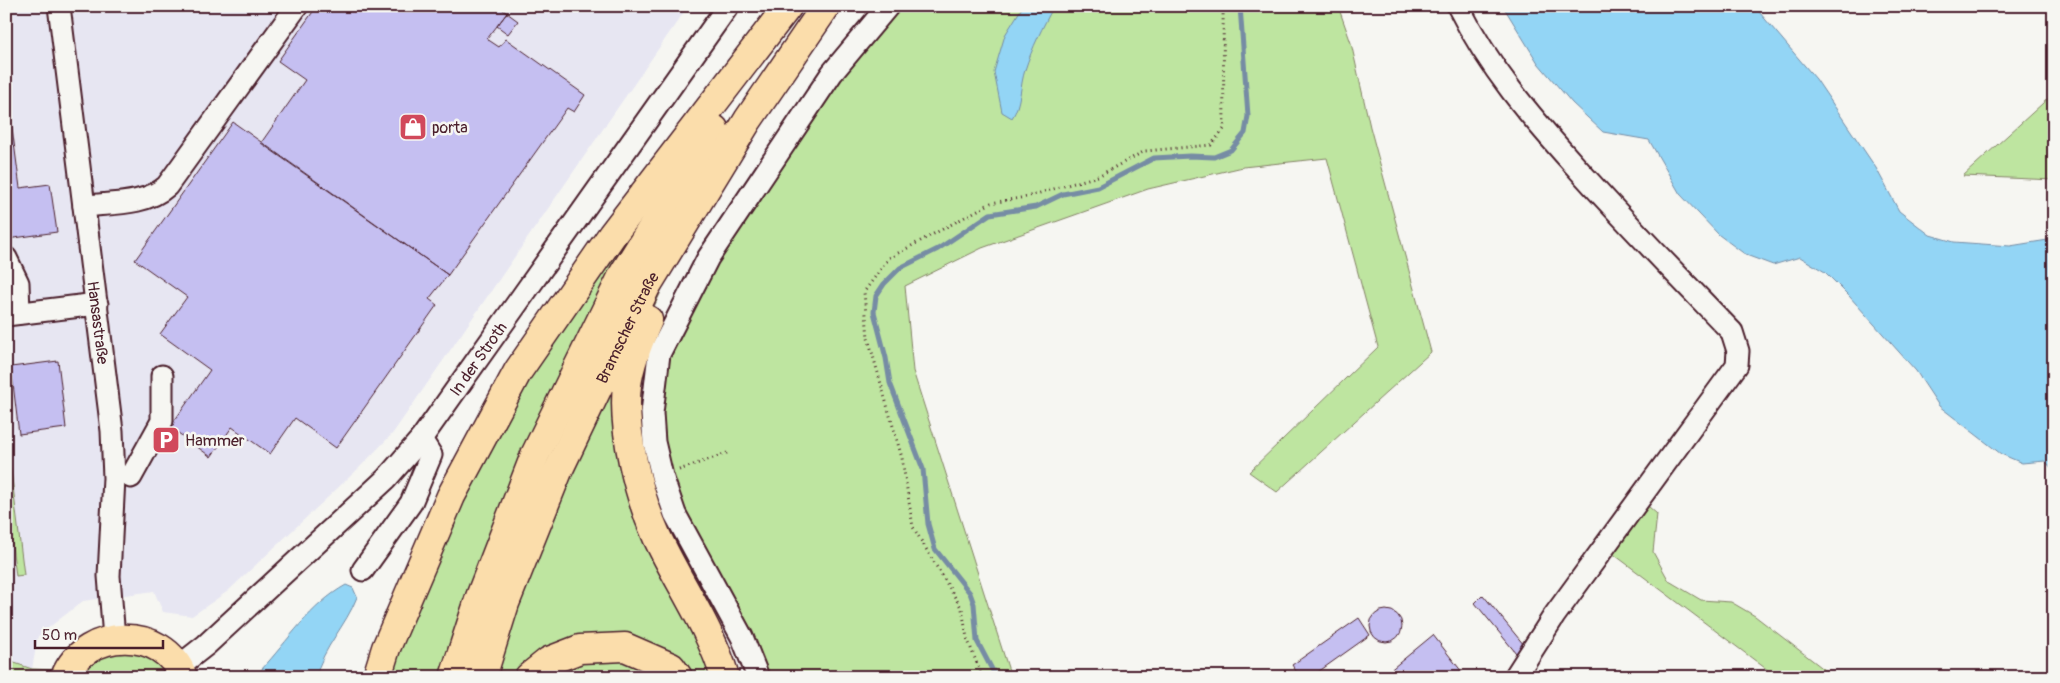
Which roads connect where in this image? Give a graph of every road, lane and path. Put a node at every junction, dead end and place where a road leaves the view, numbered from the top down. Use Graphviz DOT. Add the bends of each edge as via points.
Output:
graph roads {
  1 [pos="60,6"];
  2 [pos="297,6"];
  3 [pos="789,6"];
  4 [pos="826,6"];
  5 [pos="888,6"];
  6 [pos="1223,6"];
  7 [pos="1458,6"];
  8 [pos="722,8"];
  9 [pos="84,206"];
  10 [pos="675,238"];
  11 [pos="6,258"];
  12 [pos="97,304"];
  13 [pos="13,314"];
  14 [pos="162,376"];
  15 [pos="421,439"];
  16 [pos="726,453"];
  17 [pos="662,476"];
  18 [pos="132,477"];
  19 [pos="363,570"];
  20 [pos="114,638"];
  21 [pos="181,672"];
  22 [pos="65,677"];
  23 [pos="377,677"];
  24 [pos="454,677"];
  25 [pos="482,677"];
  26 [pos="529,677"];
  27 [pos="678,677"];
  28 [pos="725,677"];
  29 [pos="758,677"];
  30 [pos="982,677"];
  31 [pos="1515,677"];
  1 -- 9 [label="street, Hansastraße"];
  2 -- 9 [label="street" via="167,186 146,198"];
  3 -- 23 [label="main road" via="612,235 518,371 451,496 386,648"];
  3 -- 24 [label="main road" via="624,274 534,455 480,597"];
  4 -- 10 [label="main road, Bramscher Straße" via="748,120"];
  5 -- 17 [label="street" via="832,73 708,258 674,322 659,354 654,383 654,442"];
  6 -- 30 [label="path" via="1224,128 1210,145 1145,151 1098,176 1026,197 992,203 890,258 864,292 868,338 902,458 912,527 962,609 967,638"];
  7 -- 31 [label="street" via="1475,40 1502,81 1600,194 1732,332 1738,351 1737,365 1554,616"];
  8 -- 15 [label="street, In der Stroth"];
  9 -- 12 [label="street, Hansastraße"];
  10 -- 25 [label="main road, Bramscher Straße" via="646,287 558,471 505,603"];
  10 -- 28 [label="main road" via="660,294 638,343 627,385 629,435 639,490 657,537 721,661"];
  11 -- 13 [label="street" via="18,283"];
  12 -- 13 [label="street"];
  12 -- 20 [label="street, Hansastraße" via="112,431 114,478 109,576"];
  14 -- 18 [label="street" via="162,421"];
  15 -- 19 [label="street" via="431,455 411,503"];
  15 -- 21 [label="street, In der Stroth" via="386,479 206,645"];
  16 -- 17 [label="path"];
  17 -- 29 [label="street" via="675,514 742,637"];
  20 -- 21 [label="main road" via="152,644 169,655"];
  20 -- 22 [label="main road" via="96,644 80,655"];
  26 -- 27 [label="main road" via="549,661 580,649 625,647 671,667"];
}
